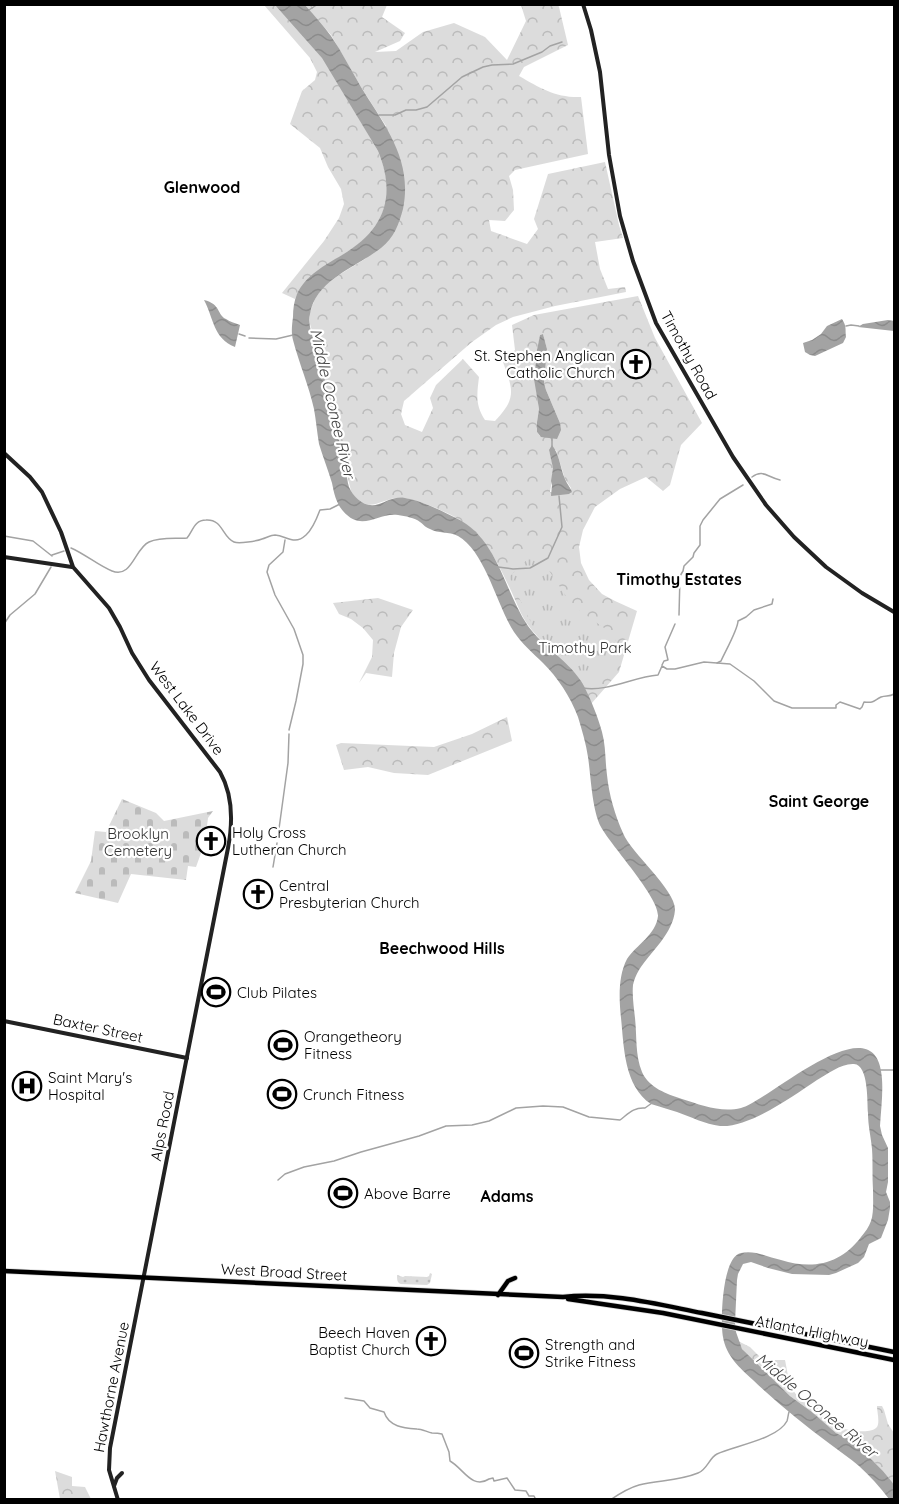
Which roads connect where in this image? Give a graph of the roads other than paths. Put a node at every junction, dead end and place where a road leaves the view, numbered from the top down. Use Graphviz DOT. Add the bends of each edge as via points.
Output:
graph roads {
  1 [pos="583,4"];
  2 [pos="4,453"];
  3 [pos="68,556"];
  4 [pos="4,557"];
  5 [pos="60,565"];
  6 [pos="73,567"];
  7 [pos="894,612"];
  8 [pos="203,978"];
  9 [pos="4,1021"];
  10 [pos="187,1058"];
  11 [pos="4,1271"];
  12 [pos="144,1277"];
  13 [pos="515,1278"];
  14 [pos="498,1295"];
  15 [pos="563,1297"];
  16 [pos="635,1300"];
  17 [pos="634,1308"];
  18 [pos="733,1320"];
  19 [pos="726,1326"];
  20 [pos="894,1352"];
  21 [pos="894,1360"];
  22 [pos="122,1473"];
  23 [pos="114,1486"];
  24 [pos="118,1500"];
  1 -- 7 [label="main road, Timothy Road" via="600,72 620,216 656,323 733,457 780,522 825,567"];
  2 -- 3 [label="main road, West Lake Drive" via="42,492"];
  3 -- 5 [label="main road"];
  3 -- 6 [label="main road, West Lake Drive"];
  4 -- 5 [label="main road"];
  5 -- 6 [label="main road"];
  6 -- 8 [label="main road, West Lake Drive" via="110,608 149,680 224,777 228,789 231,835"];
  8 -- 10 [label="main road, Alps Road"];
  9 -- 10 [label="main road, Baxter Street"];
  10 -- 12 [label="main road, Alps Road"];
  11 -- 12 [label="main road, West Broad Street"];
  12 -- 14 [label="main road, West Broad Street"];
  12 -- 23 [label="main road, Hawthorne Avenue" via="110,1448 109,1470"];
  13 -- 14 [label="main road"];
  14 -- 15 [label="main road, West Broad Street"];
  15 -- 16 [label="main road, West Broad Street"];
  15 -- 17 [label="main road, West Broad Street"];
  16 -- 17 [label="main road"];
  16 -- 18 [label="main road, West Broad Street"];
  17 -- 19 [label="main road, West Broad Street"];
  18 -- 20 [label="main road, Atlanta Highway"];
  19 -- 21 [label="main road, Atlanta Highway"];
  22 -- 23 [label="main road"];
  23 -- 24 [label="main road, Hawthorne Avenue"];
}
